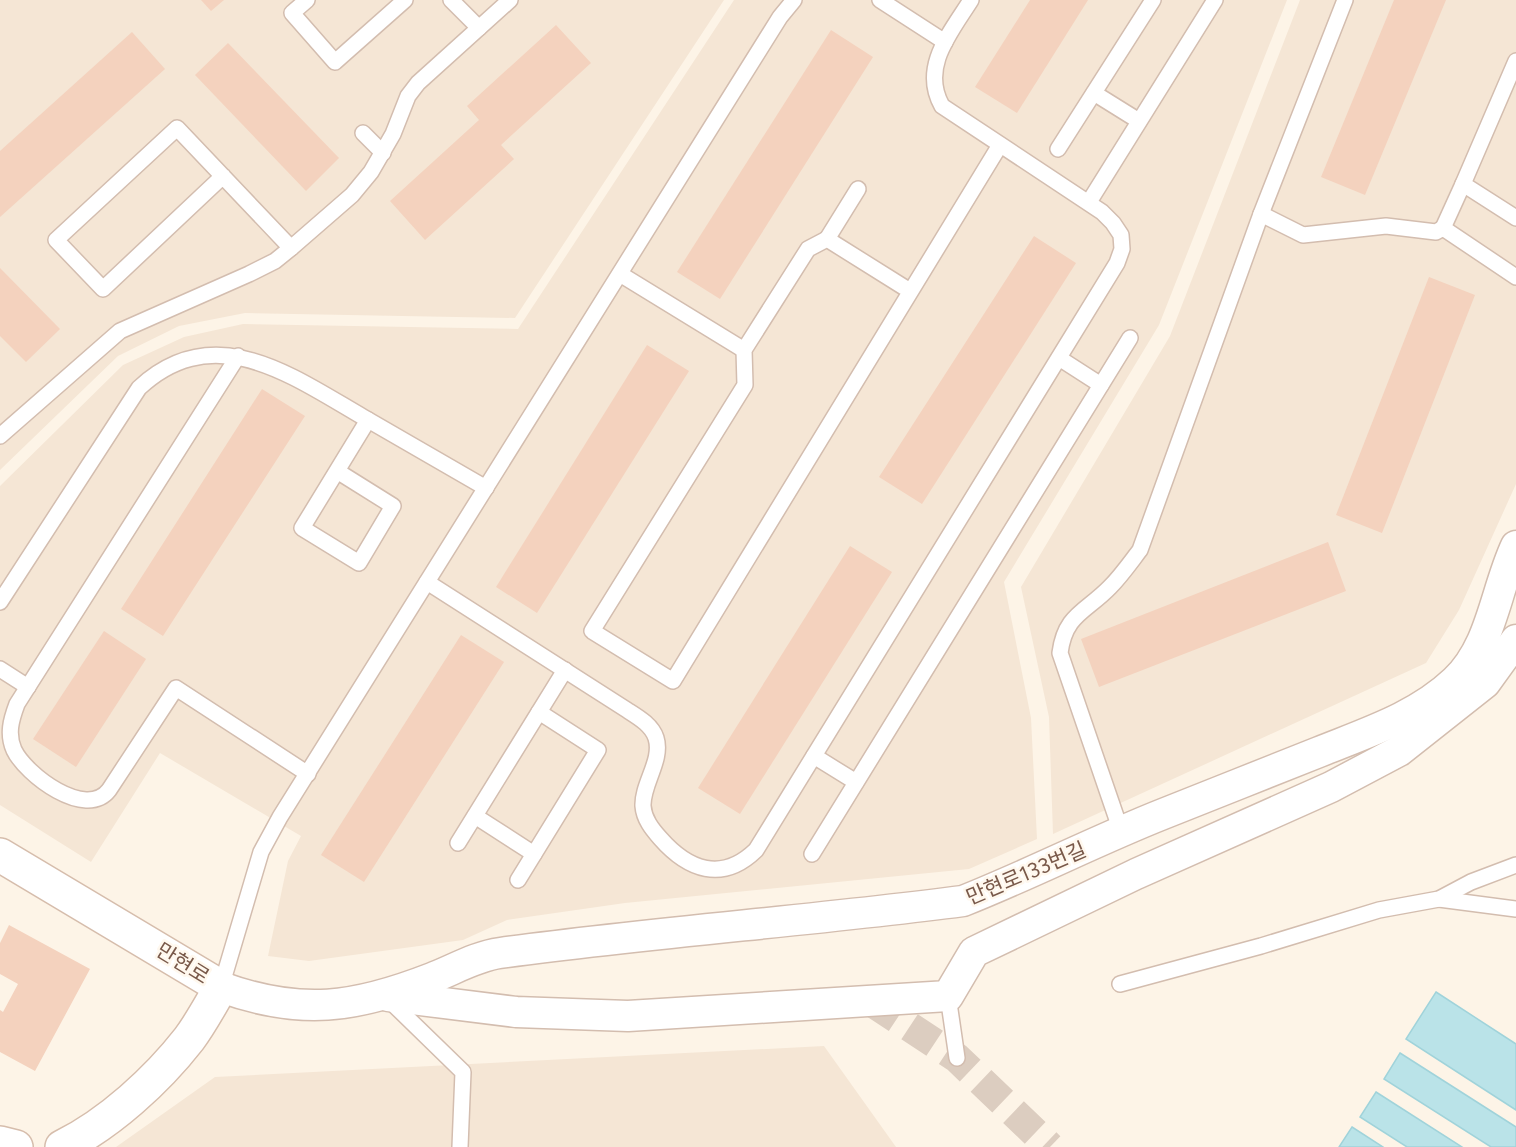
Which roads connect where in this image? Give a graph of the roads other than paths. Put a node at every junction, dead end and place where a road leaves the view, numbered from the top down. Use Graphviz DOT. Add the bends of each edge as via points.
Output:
graph roads {
  1 [pos="308,0"];
  2 [pos="405,0"];
  3 [pos="451,0"];
  4 [pos="510,0"];
  5 [pos="794,0"];
  6 [pos="880,0"];
  7 [pos="971,0"];
  8 [pos="1153,0"];
  9 [pos="1215,0"];
  10 [pos="1345,0"];
  11 [pos="479,28"];
  12 [pos="945,42"];
  13 [pos="1516,61"];
  14 [pos="1094,93"];
  15 [pos="1139,121"];
  16 [pos="363,133"];
  17 [pos="1000,145"];
  18 [pos="1058,149"];
  19 [pos="383,153"];
  20 [pos="223,176"];
  21 [pos="1463,184"];
  22 [pos="858,189"];
  23 [pos="1089,202"];
  24 [pos="1261,214"];
  25 [pos="1516,218"];
  26 [pos="1443,228"];
  27 [pos="827,239"];
  28 [pos="291,248"];
  29 [pos="620,274"];
  30 [pos="1516,277"];
  31 [pos="910,291"];
  32 [pos="1130,338"];
  33 [pos="744,350"];
  34 [pos="238,356"];
  35 [pos="1059,358"];
  36 [pos="1101,385"];
  37 [pos="368,420"];
  38 [pos="2,432"];
  39 [pos="337,471"];
  40 [pos="486,488"];
  41 [pos="1516,546"];
  42 [pos="427,582"];
  43 [pos="0,602"];
  44 [pos="1516,640"];
  45 [pos="0,669"];
  46 [pos="565,670"];
  47 [pos="28,687"];
  48 [pos="539,712"];
  49 [pos="814,756"];
  50 [pos="308,774"];
  51 [pos="856,782"];
  52 [pos="475,816"];
  53 [pos="1121,831"];
  54 [pos="458,843"];
  55 [pos="534,854"];
  56 [pos="812,854"];
  57 [pos="0,855"];
  58 [pos="1516,865"];
  59 [pos="518,880"];
  60 [pos="1439,899"];
  61 [pos="1516,909"];
  62 [pos="1120,984"];
  63 [pos="221,987"];
  64 [pos="385,996"];
  65 [pos="948,996"];
  66 [pos="957,1058"];
  67 [pos="0,1143"];
  68 [pos="16,1147"];
  69 [pos="62,1147"];
  70 [pos="460,1147"];
  1 -- 2 [label="lane" via="292,13 335,62"];
  3 -- 11 [label="lane"];
  4 -- 11 [label="lane"];
  5 -- 29 [label="lane"];
  6 -- 12 [label="lane"];
  7 -- 12 [label="lane"];
  8 -- 14 [label="lane"];
  9 -- 15 [label="lane"];
  10 -- 24 [label="lane"];
  11 -- 19 [label="lane" via="413,89"];
  12 -- 17 [label="lane" via="933,73 937,97 942,106"];
  13 -- 21 [label="lane"];
  14 -- 15 [label="lane"];
  14 -- 18 [label="lane"];
  15 -- 23 [label="lane"];
  16 -- 19 [label="lane"];
  17 -- 23 [label="lane"];
  17 -- 31 [label="lane"];
  19 -- 28 [label="lane" via="352,195"];
  20 -- 20 [label="lane" via="177,128 56,240 103,289"];
  20 -- 28 [label="lane"];
  21 -- 25 [label="lane"];
  21 -- 26 [label="lane"];
  22 -- 27 [label="lane"];
  23 -- 35 [label="lane" via="1113,223 1121,235 1122,249"];
  24 -- 26 [label="lane" via="1304,235 1386,226 1436,232"];
  24 -- 53 [label="lane" via="1140,550 1108,589 1074,616 1062,639 1060,653"];
  26 -- 30 [label="lane"];
  27 -- 31 [label="lane"];
  27 -- 33 [label="lane" via="808,249"];
  28 -- 38 [label="lane" via="249,274 116,326"];
  29 -- 33 [label="lane"];
  29 -- 40 [label="lane"];
  31 -- 33 [label="lane" via="673,681 592,631 745,385"];
  32 -- 36 [label="lane"];
  34 -- 37 [label="lane" via="285,371"];
  34 -- 43 [label="lane" via="215,354 168,366 139,388"];
  34 -- 47 [label="lane"];
  35 -- 36 [label="lane"];
  35 -- 49 [label="lane"];
  36 -- 51 [label="lane"];
  37 -- 39 [label="lane"];
  37 -- 40 [label="lane"];
  39 -- 39 [label="lane" via="302,528 358,563 393,506"];
  40 -- 42 [label="lane"];
  41 -- 53 [label="street, 만현로133번길" via="1479,650 1456,680 1425,706"];
  42 -- 46 [label="lane"];
  42 -- 50 [label="lane"];
  44 -- 65 [label="street" via="1485,683 1399,751 1331,787 974,952"];
  45 -- 47 [label="lane"];
  46 -- 48 [label="lane"];
  46 -- 49 [label="lane" via="654,731 656,756 643,806 647,820 670,849 694,866 722,868 756,850"];
  47 -- 50 [label="lane" via="10,723 14,749 54,788 78,800 103,798 176,688"];
  48 -- 52 [label="lane"];
  48 -- 55 [label="lane" via="598,750"];
  49 -- 51 [label="lane"];
  50 -- 63 [label="lane" via="261,852"];
  51 -- 56 [label="lane"];
  52 -- 54 [label="lane"];
  52 -- 55 [label="lane"];
  53 -- 64 [label="street, 만현로133번길" via="963,901 496,953"];
  55 -- 59 [label="lane"];
  57 -- 63 [label="street, 만현로"];
  58 -- 60 [label="lane"];
  60 -- 61 [label="lane"];
  60 -- 62 [label="lane" via="1379,910"];
  63 -- 64 [label="street, 만현로" via="257,1000 294,1005 349,1004"];
  63 -- 69 [label="street" via="189,1039 148,1082 112,1117"];
  64 -- 65 [label="street" via="516,1012 628,1016"];
  64 -- 70 [label="lane" via="463,1072"];
  65 -- 66 [label="lane"];
  67 -- 68 [label="street"];
}
